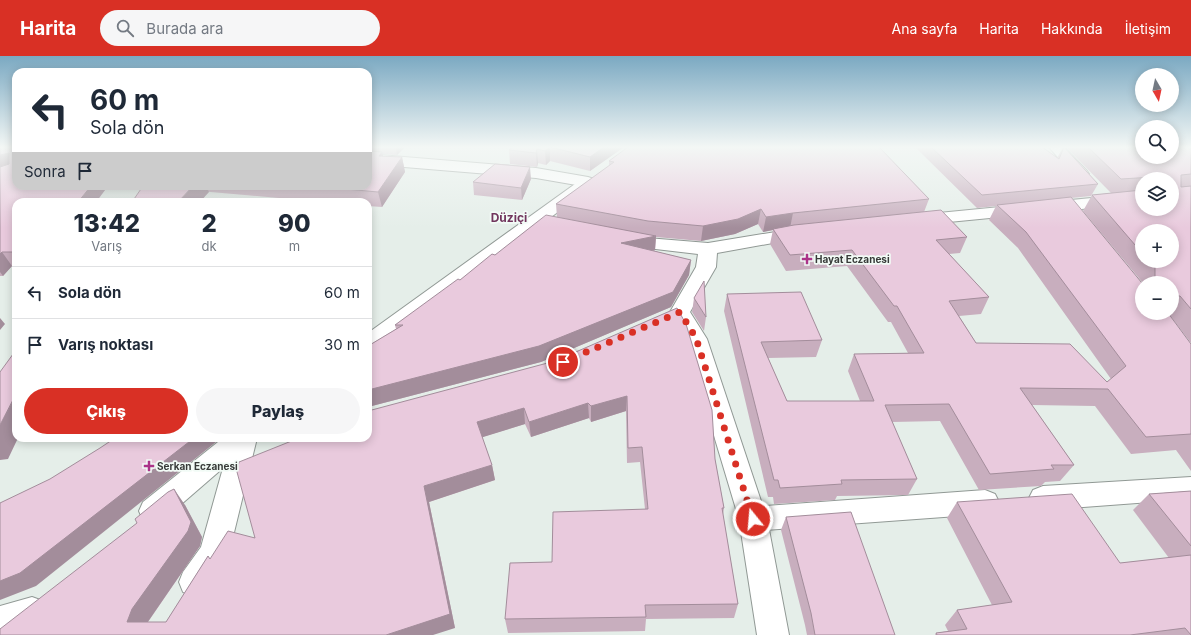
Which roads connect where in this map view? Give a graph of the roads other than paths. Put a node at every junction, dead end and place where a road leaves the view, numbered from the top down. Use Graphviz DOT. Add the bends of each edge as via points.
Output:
graph roads {
  1 [pos="551,174"];
  2 [pos="1081,174"];
  3 [pos="1098,192"];
  4 [pos="1135,197"];
  5 [pos="1067,205"];
  6 [pos="535,221"];
  7 [pos="901,222"];
  8 [pos="1082,223"];
  9 [pos="558,225"];
  10 [pos="814,232"];
  11 [pos="610,236"];
  12 [pos="708,249"];
  13 [pos="372,341"];
  14 [pos="238,442"];
  15 [pos="242,442"];
  16 [pos="1191,488"];
  17 [pos="753,519"];
  18 [pos="134,528"];
  19 [pos="180,603"];
  20 [pos="0,622"];
  21 [pos="2,635"];
  22 [pos="772,635"];
  1 -- 6 [label="street" via="594,177"];
  2 -- 3 [label="street"];
  3 -- 4 [label="street"];
  3 -- 5 [label="street"];
  5 -- 7 [label="street"];
  5 -- 8 [label="street"];
  6 -- 9 [label="street"];
  6 -- 13 [label="street"];
  10 -- 12 [label="street"];
  11 -- 12 [label="street" via="647,243"];
  12 -- 17 [label="street" via="706,267 669,316 696,338"];
  14 -- 18 [label="street"];
  15 -- 19 [label="street" via="214,552"];
  16 -- 17 [label="street"];
  17 -- 22 [label="street"];
  20 -- 21 [label="street" via="41,605"];
}
